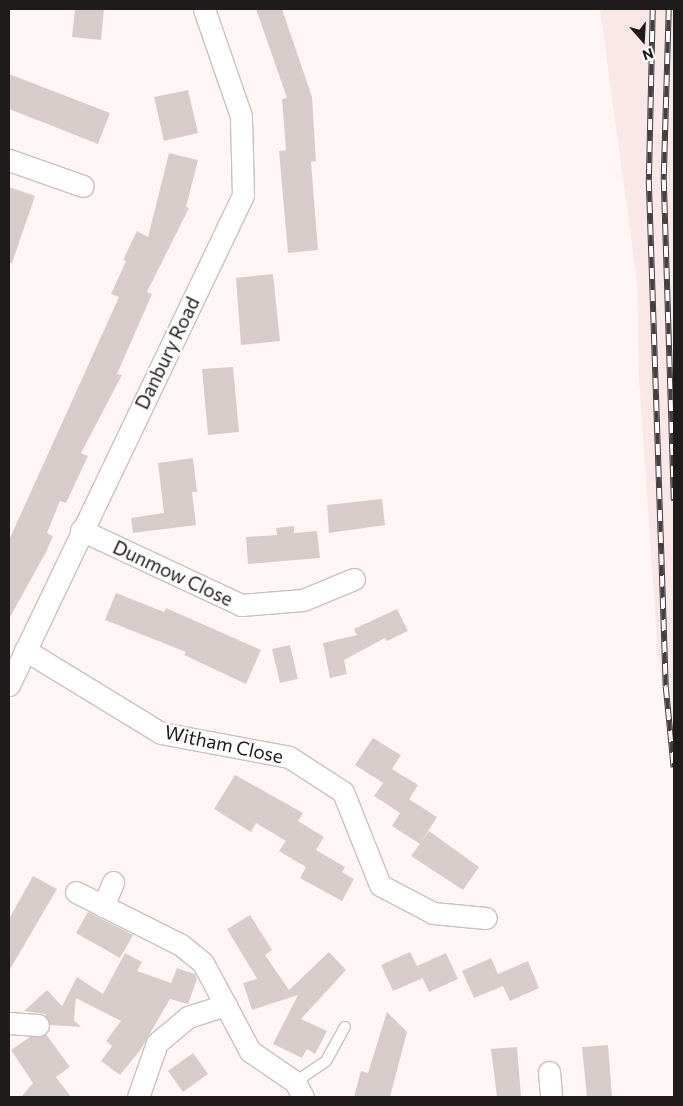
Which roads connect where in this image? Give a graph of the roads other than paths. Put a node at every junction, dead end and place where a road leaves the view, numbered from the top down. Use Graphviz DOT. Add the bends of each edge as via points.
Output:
graph roads {
  1 [pos="204,9"];
  2 [pos="9,160"];
  3 [pos="83,186"];
  4 [pos="81,530"];
  5 [pos="354,579"];
  6 [pos="25,650"];
  7 [pos="9,685"];
  8 [pos="113,882"];
  9 [pos="76,892"];
  10 [pos="104,906"];
  11 [pos="486,918"];
  12 [pos="226,1005"];
  13 [pos="9,1023"];
  14 [pos="38,1024"];
  15 [pos="345,1027"];
  16 [pos="550,1072"];
  17 [pos="299,1090"];
  18 [pos="138,1097"];
  19 [pos="551,1097"];
  1 -- 4 [label="street, Danbury Road" via="241,116 243,195"];
  2 -- 3 [label="street"];
  4 -- 5 [label="street, Dunmow Close" via="241,605 303,600"];
  4 -- 6 [label="street, Danbury Road"];
  6 -- 7 [label="street, Danbury Road"];
  6 -- 11 [label="street, Witham Close" via="161,733 289,757 343,792 380,885 434,913"];
  8 -- 10 [label="street"];
  9 -- 10 [label="street"];
  10 -- 12 [label="street" via="181,945 203,963"];
  12 -- 17 [label="street" via="250,1051"];
  12 -- 18 [label="street" via="188,1017 158,1043"];
  13 -- 14 [label="street"];
  15 -- 17 [label="lane" via="326,1061"];
  16 -- 19 [label="street"];
}
